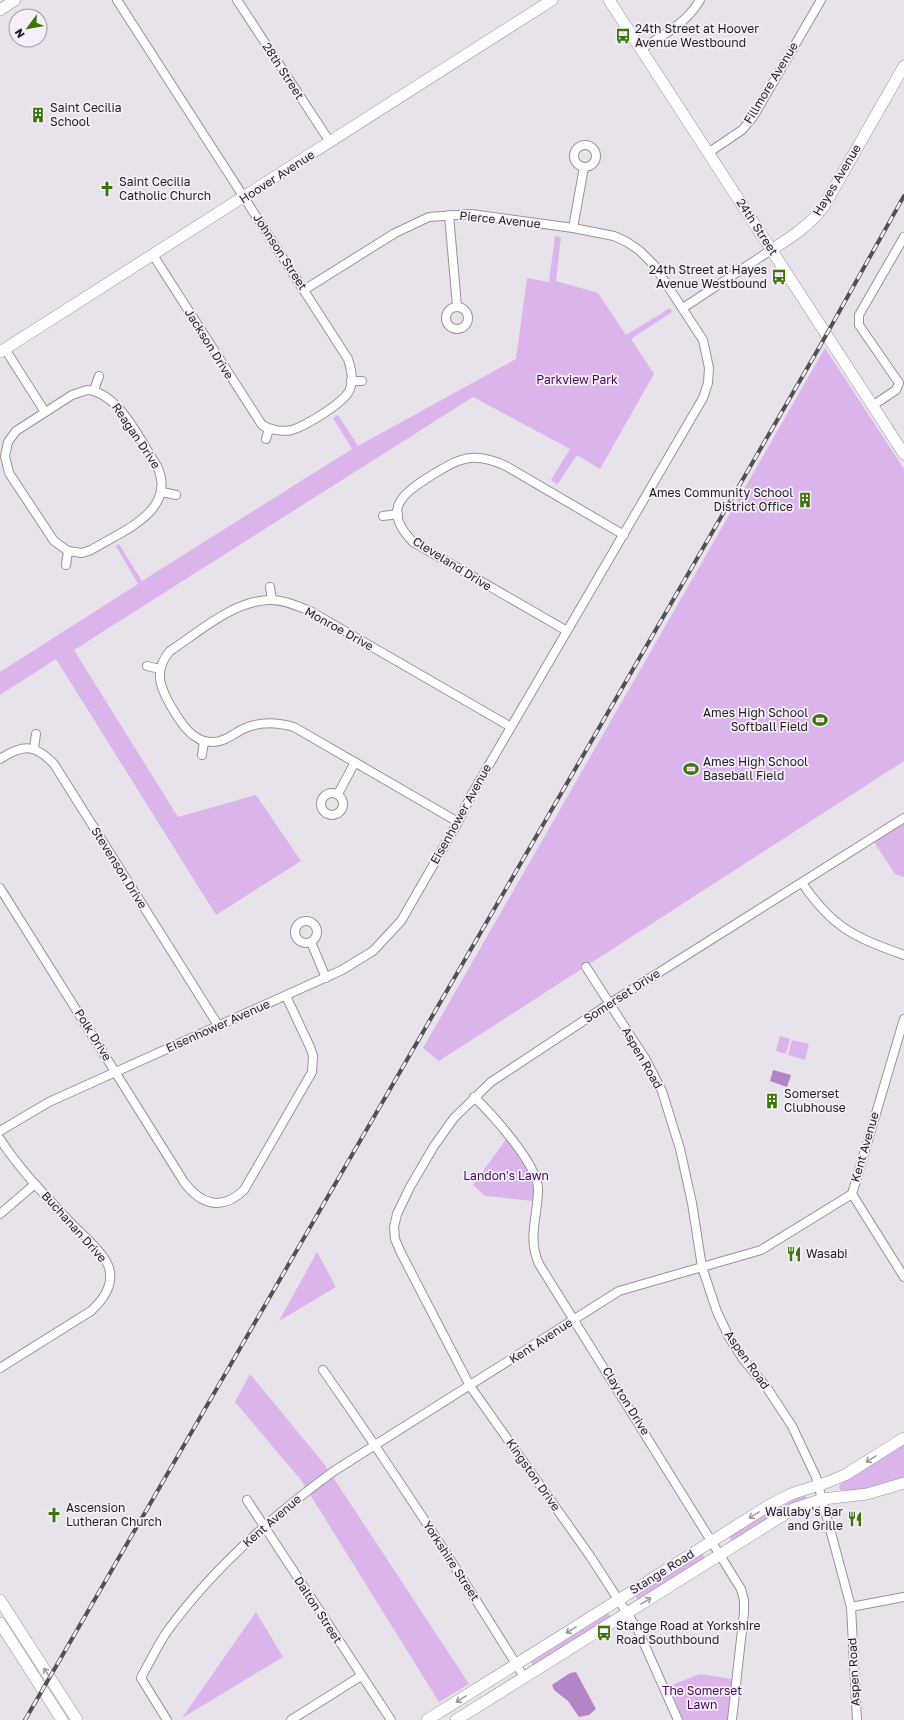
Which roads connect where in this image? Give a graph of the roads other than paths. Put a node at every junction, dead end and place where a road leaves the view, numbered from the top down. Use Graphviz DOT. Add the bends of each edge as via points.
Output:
graph roads {
  1 [pos="15,0"];
  2 [pos="117,0"];
  3 [pos="237,0"];
  4 [pos="552,0"];
  5 [pos="609,0"];
  6 [pos="700,0"];
  7 [pos="820,0"];
  8 [pos="0,10"];
  9 [pos="641,49"];
  10 [pos="904,66"];
  11 [pos="330,142"];
  12 [pos="708,153"];
  13 [pos="584,167"];
  14 [pos="245,198"];
  15 [pos="449,215"];
  16 [pos="573,228"];
  17 [pos="904,237"];
  18 [pos="771,250"];
  19 [pos="153,256"];
  20 [pos="304,290"];
  21 [pos="457,306"];
  22 [pos="683,308"];
  23 [pos="2,348"];
  24 [pos="100,376"];
  25 [pos="351,381"];
  26 [pos="362,381"];
  27 [pos="94,390"];
  28 [pos="872,406"];
  29 [pos="44,412"];
  30 [pos="269,429"];
  31 [pos="266,439"];
  32 [pos="3,448"];
  33 [pos="904,454"];
  34 [pos="162,492"];
  35 [pos="176,495"];
  36 [pos="398,514"];
  37 [pos="383,516"];
  38 [pos="624,535"];
  39 [pos="68,551"];
  40 [pos="66,565"];
  41 [pos="270,587"];
  42 [pos="272,600"];
  43 [pos="567,631"];
  44 [pos="147,666"];
  45 [pos="160,669"];
  46 [pos="511,727"];
  47 [pos="36,734"];
  48 [pos="204,741"];
  49 [pos="34,748"];
  50 [pos="202,756"];
  51 [pos="0,759"];
  52 [pos="355,762"];
  53 [pos="338,794"];
  54 [pos="904,818"];
  55 [pos="458,822"];
  56 [pos="802,883"];
  57 [pos="0,888"];
  58 [pos="311,942"];
  59 [pos="904,955"];
  60 [pos="586,966"];
  61 [pos="326,978"];
  62 [pos="286,996"];
  63 [pos="609,1004"];
  64 [pos="904,1019"];
  65 [pos="218,1025"];
  66 [pos="116,1072"];
  67 [pos="474,1097"];
  68 [pos="0,1131"];
  69 [pos="0,1139"];
  70 [pos="35,1184"];
  71 [pos="852,1194"];
  72 [pos="0,1214"];
  73 [pos="394,1227"];
  74 [pos="702,1267"];
  75 [pos="904,1277"];
  76 [pos="575,1319"];
  77 [pos="0,1368"];
  78 [pos="322,1370"];
  79 [pos="470,1386"];
  80 [pos="904,1438"];
  81 [pos="376,1446"];
  82 [pos="904,1483"];
  83 [pos="818,1485"];
  84 [pos="822,1499"];
  85 [pos="247,1500"];
  86 [pos="263,1526"];
  87 [pos="713,1541"];
  88 [pos="721,1553"];
  89 [pos="904,1597"];
  90 [pos="0,1600"];
  91 [pos="619,1600"];
  92 [pos="851,1608"];
  93 [pos="627,1613"];
  94 [pos="0,1623"];
  95 [pos="516,1664"];
  96 [pos="360,1676"];
  97 [pos="524,1677"];
  98 [pos="62,1720"];
  99 [pos="77,1720"];
  100 [pos="167,1720"];
  101 [pos="290,1720"];
  102 [pos="390,1720"];
  103 [pos="427,1720"];
  104 [pos="456,1720"];
  105 [pos="678,1720"];
  106 [pos="732,1720"];
  107 [pos="857,1720"];
  1 -- 8 [label="main road"];
  2 -- 14 [label="street, Johnson Street"];
  3 -- 11 [label="street, 28th Street"];
  4 -- 11 [label="main road, Hoover Avenue"];
  5 -- 9 [label="main road, 24th Street"];
  6 -- 9 [label="street" via="679,25"];
  7 -- 12 [label="street, Fillmore Avenue" via="753,116 742,130"];
  9 -- 12 [label="main road, 24th Street"];
  10 -- 18 [label="main road, Hayes Avenue" via="824,206 799,232"];
  11 -- 14 [label="main road, Hoover Avenue"];
  12 -- 18 [label="main road, 24th Street"];
  13 -- 16 [label="street"];
  14 -- 19 [label="main road, Hoover Avenue"];
  14 -- 20 [label="street, Johnson Street"];
  15 -- 16 [label="street, Pierce Avenue" via="471,214"];
  15 -- 20 [label="street, Pierce Avenue" via="429,217 411,224"];
  15 -- 21 [label="street"];
  16 -- 22 [label="street, Pierce Avenue" via="614,236 640,251 654,265"];
  17 -- 28 [label="street" via="859,315 859,326 899,383 896,390"];
  18 -- 22 [label="street, Hayes Avenue"];
  18 -- 28 [label="main road, 24th Street"];
  19 -- 23 [label="main road, Hoover Avenue"];
  19 -- 30 [label="street, Jackson Drive" via="256,418"];
  20 -- 25 [label="street, Johnson Street" via="348,359 352,370"];
  22 -- 38 [label="street, Eisenhower Avenue" via="703,340 709,368 708,383 703,398"];
  23 -- 29 [label="street"];
  24 -- 27 [label="street"];
  25 -- 26 [label="street"];
  25 -- 30 [label="street, Johnson Street" via="344,399 304,425 291,430"];
  27 -- 29 [label="street" via="79,392"];
  27 -- 34 [label="street, Reagan Drive" via="117,405 157,466 161,475"];
  28 -- 33 [label="main road, 24th Street"];
  29 -- 32 [label="street" via="16,431"];
  30 -- 31 [label="street"];
  32 -- 39 [label="street" via="9,472 48,534 61,548"];
  34 -- 35 [label="street"];
  34 -- 39 [label="street" via="159,502 146,516 91,550"];
  36 -- 37 [label="street"];
  36 -- 38 [label="street" via="400,500 410,489 450,465 462,460 481,458 506,466"];
  36 -- 43 [label="street, Cleveland Drive" via="402,529 413,542"];
  38 -- 43 [label="street, Eisenhower Avenue"];
  39 -- 40 [label="street"];
  41 -- 42 [label="street"];
  42 -- 45 [label="street, Monroe Drive" via="257,602 227,614 170,651"];
  42 -- 46 [label="street, Monroe Drive" via="310,611"];
  43 -- 46 [label="street, Eisenhower Avenue"];
  44 -- 45 [label="street"];
  45 -- 48 [label="street" via="163,692 185,727 195,737"];
  46 -- 55 [label="street, Eisenhower Avenue"];
  47 -- 49 [label="street"];
  48 -- 50 [label="street"];
  48 -- 52 [label="street" via="225,739 260,724 281,724 294,727"];
  49 -- 51 [label="street" via="15,750"];
  49 -- 65 [label="street, Stevenson Drive" via="54,764"];
  52 -- 53 [label="street"];
  52 -- 55 [label="street"];
  54 -- 56 [label="street, Somerset Drive"];
  55 -- 61 [label="street, Eisenhower Avenue" via="401,921 359,961"];
  56 -- 59 [label="street" via="823,911 844,929"];
  56 -- 63 [label="street, Somerset Drive"];
  57 -- 66 [label="street, Polk Drive"];
  58 -- 61 [label="street"];
  60 -- 63 [label="street, Aspen Road"];
  61 -- 62 [label="street, Eisenhower Avenue"];
  62 -- 65 [label="street, Eisenhower Avenue"];
  62 -- 66 [label="street, Polk Drive" via="313,1056 312,1072 251,1181 237,1196 228,1201 213,1203 196,1197 184,1182"];
  63 -- 67 [label="street, Somerset Drive" via="491,1082"];
  63 -- 74 [label="street, Aspen Road" via="646,1060 662,1091 680,1149"];
  64 -- 71 [label="street, Kent Avenue"];
  65 -- 66 [label="street, Eisenhower Avenue"];
  66 -- 68 [label="street, Eisenhower Avenue" via="48,1102"];
  67 -- 73 [label="street, Somerset Drive" via="454,1118 434,1146 410,1187 397,1214"];
  67 -- 76 [label="street, Clayton Drive" via="495,1118 534,1174 538,1187 533,1252"];
  69 -- 70 [label="street, Buchanan Drive"];
  70 -- 72 [label="street"];
  70 -- 77 [label="street, Buchanan Drive" via="102,1255 109,1267 108,1291 91,1311"];
  71 -- 74 [label="street, Kent Avenue" via="761,1250"];
  71 -- 75 [label="street"];
  73 -- 79 [label="street, Kingston Drive" via="395,1239 401,1253"];
  74 -- 76 [label="street, Kent Avenue" via="619,1291"];
  74 -- 83 [label="street, Aspen Road" via="717,1312 729,1337 792,1426 807,1455"];
  76 -- 79 [label="street, Kent Avenue"];
  76 -- 87 [label="street, Clayton Drive"];
  78 -- 81 [label="street, Yorkshire Street"];
  79 -- 81 [label="street, Kent Avenue"];
  79 -- 91 [label="street, Kingston Drive"];
  80 -- 83 [label="main road, Stange Road, one-way" via="845,1475"];
  81 -- 86 [label="street, Kent Avenue" via="297,1498"];
  81 -- 95 [label="street, Yorkshire Street"];
  82 -- 84 [label="main road, Stange Road" via="873,1493"];
  83 -- 84 [label="street, Aspen Road"];
  83 -- 87 [label="main road, Stange Road, one-way" via="783,1497"];
  84 -- 88 [label="main road, Stange Road" via="793,1509"];
  84 -- 92 [label="street, Aspen Road"];
  85 -- 86 [label="street, Dalton Street"];
  86 -- 96 [label="street, Dalton Street"];
  86 -- 100 [label="street, Kent Avenue" via="195,1596 165,1634 141,1678"];
  87 -- 88 [label="street, Clayton Drive"];
  87 -- 91 [label="main road, Stange Road"];
  93 -- 88 [label="main road, Stange Road, one-way"];
  88 -- 106 [label="street, Clayton Drive" via="741,1589 744,1600"];
  89 -- 92 [label="street"];
  99 -- 90 [label="main road, one-way"];
  91 -- 93 [label="street, Kingston Drive"];
  91 -- 95 [label="main road, Stange Road, one-way"];
  92 -- 107 [label="street, Aspen Road"];
  93 -- 97 [label="main road, Stange Road"];
  93 -- 105 [label="street, Kingston Drive" via="644,1641"];
  94 -- 98 [label="main road"];
  95 -- 97 [label="street, Yorkshire Street"];
  95 -- 103 [label="main road, Stange Road, one-way"];
  96 -- 101 [label="street"];
  96 -- 102 [label="street, Dalton Street"];
  97 -- 104 [label="main road, Stange Road"];
}
